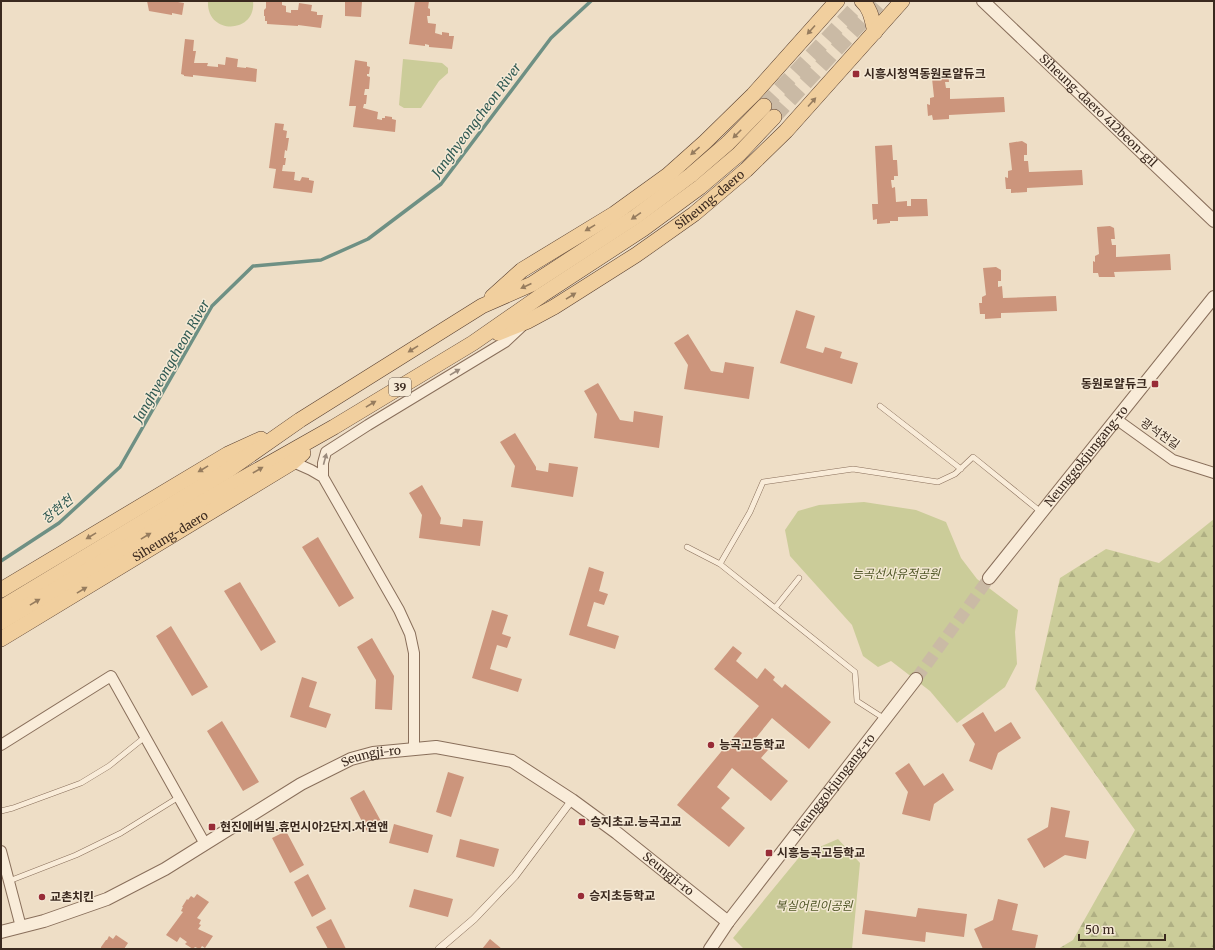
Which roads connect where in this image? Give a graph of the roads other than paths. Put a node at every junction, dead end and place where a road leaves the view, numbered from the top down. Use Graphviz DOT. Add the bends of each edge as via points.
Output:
graph roads {
  1 [pos="837,1"];
  2 [pos="862,1"];
  3 [pos="902,1"];
  4 [pos="983,1"];
  5 [pos="875,32"];
  6 [pos="1214,221"];
  7 [pos="1214,297"];
  8 [pos="482,306"];
  9 [pos="528,320"];
  10 [pos="473,343"];
  11 [pos="880,406"];
  12 [pos="1116,419"];
  13 [pos="300,420"];
  14 [pos="334,427"];
  15 [pos="293,462"];
  16 [pos="961,469"];
  17 [pos="1214,473"];
  18 [pos="323,477"];
  19 [pos="1042,512"];
  20 [pos="687,547"];
  21 [pos="720,564"];
  22 [pos="799,578"];
  23 [pos="989,578"];
  24 [pos="1,590"];
  25 [pos="1,608"];
  26 [pos="775,608"];
  27 [pos="1,622"];
  28 [pos="1,639"];
  29 [pos="916,679"];
  30 [pos="885,719"];
  31 [pos="145,736"];
  32 [pos="1,745"];
  33 [pos="414,748"];
  34 [pos="179,797"];
  35 [pos="572,800"];
  36 [pos="1,811"];
  37 [pos="205,844"];
  38 [pos="1,851"];
  39 [pos="9,881"];
  40 [pos="728,922"];
  41 [pos="21,927"];
  42 [pos="1,932"];
  43 [pos="439,949"];
  44 [pos="710,949"];
  1 -- 8 [label="main road, Siheung-daero, one-way" via="753,95 668,175 614,214 522,270"];
  2 -- 5 [label="main road" via="868,6"];
  3 -- 5 [label="main road, Siheung-daero"];
  4 -- 6 [label="street, Siheung-daero 412beon-gil"];
  9 -- 5 [label="main road, Siheung-daero, one-way" via="554,307 636,255 700,209 746,170 786,131"];
  7 -- 12 [label="street, Neunggokjungang-ro"];
  10 -- 8 [label="main road, Siheung-daero / 39, one-way" via="643,229 700,187 739,154 769,112 635,217 532,284"];
  8 -- 13 [label="main road, Siheung-daero / 39, one-way"];
  9 -- 10 [label="main road, Siheung-daero"];
  18 -- 9 [label="street, one-way" via="326,452 505,342"];
  14 -- 10 [label="main road, Siheung-daero / 39, one-way"];
  11 -- 16 [label="lane"];
  12 -- 17 [label="street, 광석천길" via="1173,460"];
  12 -- 19 [label="street, Neunggokjungang-ro"];
  13 -- 24 [label="main road, Siheung-daero, one-way" via="228,454"];
  13 -- 25 [label="main road, Siheung-daero / 39" via="227,471"];
  14 -- 15 [label="main road, Siheung-daero"];
  27 -- 14 [label="main road, Siheung-daero / 39, one-way"];
  15 -- 18 [label="street"];
  28 -- 15 [label="main road, Siheung-daero, one-way"];
  16 -- 19 [label="lane" via="973,457"];
  16 -- 21 [label="lane" via="938,482 853,469 763,482 750,512"];
  18 -- 33 [label="street" via="399,610 410,634 414,653"];
  19 -- 23 [label="street, Neunggokjungang-ro"];
  20 -- 21 [label="lane"];
  21 -- 26 [label="lane"];
  22 -- 26 [label="lane"];
  26 -- 30 [label="lane" via="855,672 857,701"];
  29 -- 30 [label="street, Neunggokjungang-ro"];
  30 -- 40 [label="street, Neunggokjungang-ro"];
  31 -- 32 [label="street" via="111,676"];
  31 -- 34 [label="street"];
  31 -- 36 [label="lane" via="109,766 81,782"];
  33 -- 35 [label="street, Seungji-ro" via="436,747 512,761"];
  33 -- 37 [label="street, Seungji-ro" via="351,759 301,784"];
  34 -- 37 [label="street"];
  34 -- 39 [label="lane" via="121,834"];
  35 -- 40 [label="street, Seungji-ro"];
  35 -- 43 [label="street" via="515,876 474,919"];
  37 -- 41 [label="street, Seungji-ro" via="165,869 107,899"];
  38 -- 39 [label="street"];
  39 -- 41 [label="street"];
  40 -- 44 [label="street, Neunggokjungang-ro"];
  41 -- 42 [label="street, Seungji-ro"];
}
